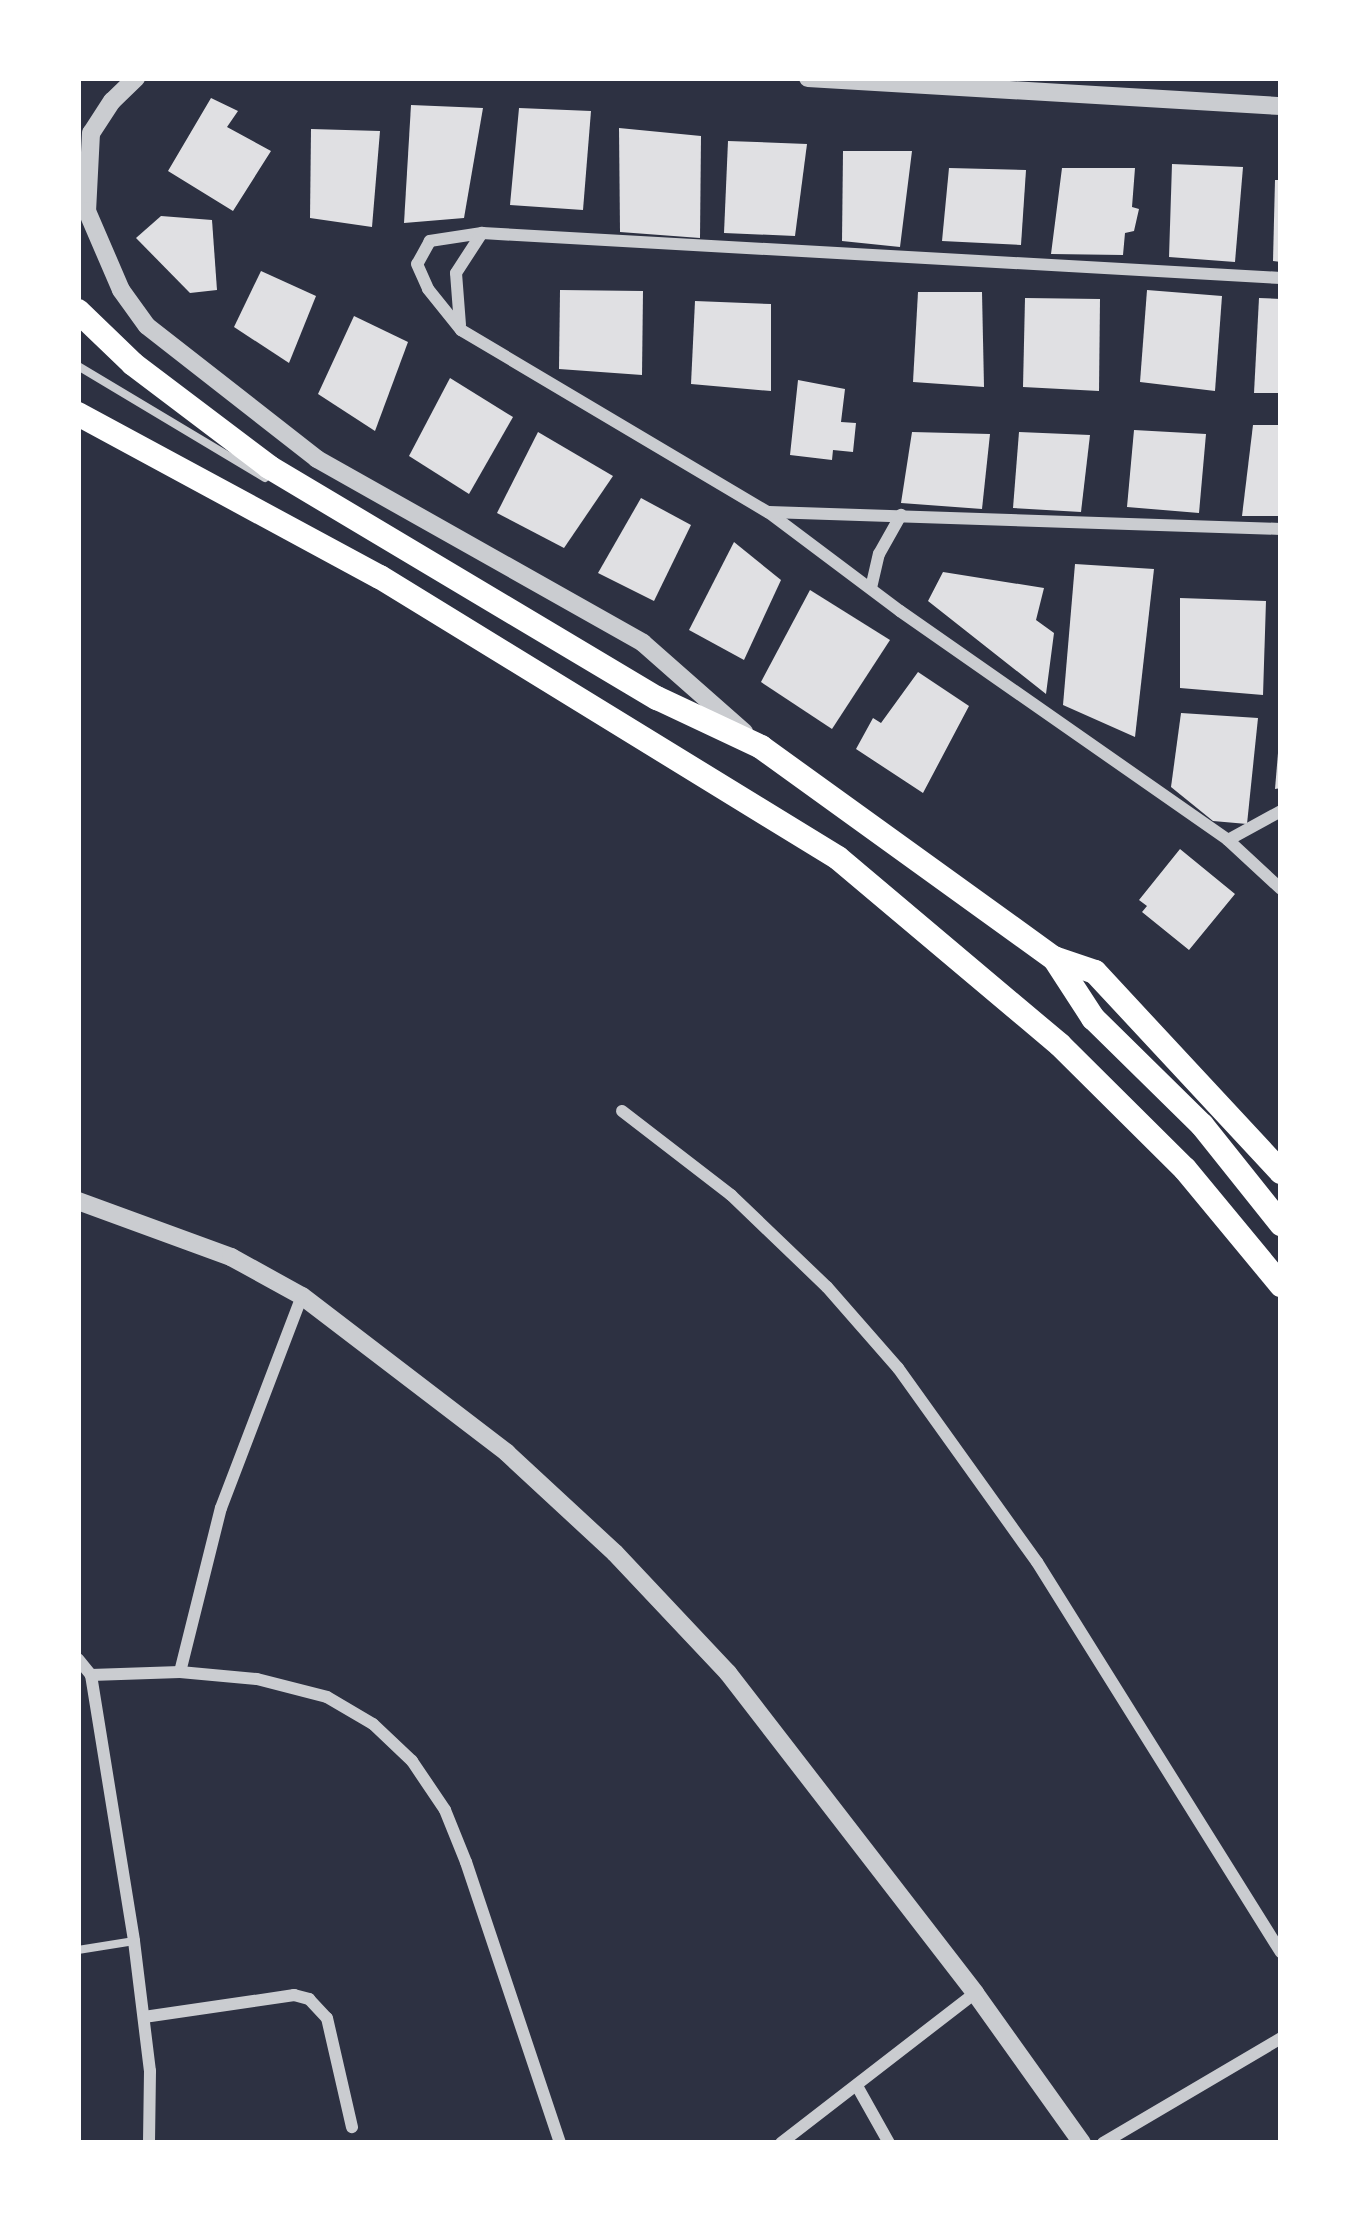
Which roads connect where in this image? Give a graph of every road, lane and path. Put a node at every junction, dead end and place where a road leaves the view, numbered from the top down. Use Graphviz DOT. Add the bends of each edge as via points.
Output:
graph roads {
  1 [pos="136,78"];
  2 [pos="808,78"];
  3 [pos="1281,106"];
  4 [pos="482,233"];
  5 [pos="1281,278"];
  6 [pos="78,311"];
  7 [pos="461,330"];
  8 [pos="78,366"];
  9 [pos="78,414"];
  10 [pos="328,504"];
  11 [pos="768,512"];
  12 [pos="901,515"];
  13 [pos="1281,529"];
  14 [pos="871,588"];
  15 [pos="761,747"];
  16 [pos="1281,812"];
  17 [pos="1228,840"];
  18 [pos="1281,889"];
  19 [pos="1054,958"];
  20 [pos="622,1111"];
  21 [pos="1281,1172"];
  22 [pos="78,1201"];
  23 [pos="1281,1225"];
  24 [pos="1281,1285"];
  25 [pos="302,1296"];
  26 [pos="78,1659"];
  27 [pos="180,1672"];
  28 [pos="91,1675"];
  29 [pos="134,1942"];
  30 [pos="78,1950"];
  31 [pos="1281,1952"];
  32 [pos="975,1994"];
  33 [pos="144,2017"];
  34 [pos="1281,2038"];
  35 [pos="857,2086"];
  36 [pos="352,2127"];
  37 [pos="148,2143"];
  38 [pos="560,2143"];
  39 [pos="782,2143"];
  40 [pos="889,2143"];
  41 [pos="1082,2143"];
  42 [pos="1102,2143"];
  1 -- 15 [label="street" via="92,134 87,212 121,290 147,326 317,459 643,643"];
  2 -- 3 [label="street"];
  4 -- 5 [label="street"];
  4 -- 7 [label="street" via="456,273"];
  4 -- 7 [label="street" via="444,236 418,255 419,275"];
  6 -- 10 [label="highway" via="208,424"];
  7 -- 11 [label="street"];
  8 -- 10 [label="lane" via="248,469"];
  9 -- 24 [label="highway" via="380,577 838,857 1060,1045 1185,1169"];
  10 -- 15 [label="highway" via="657,698"];
  11 -- 12 [label="street"];
  11 -- 14 [label="street"];
  12 -- 13 [label="street"];
  12 -- 14 [label="street"];
  14 -- 17 [label="street"];
  15 -- 19 [label="highway"];
  16 -- 17 [label="street"];
  17 -- 18 [label="street"];
  19 -- 21 [label="highway" via="1095,972"];
  19 -- 23 [label="highway" via="1093,1018 1202,1125"];
  20 -- 31 [label="street" via="730,1195 898,1368 1037,1562"];
  22 -- 25 [label="street" via="231,1257"];
  25 -- 27 [label="street" via="220,1508"];
  25 -- 32 [label="street" via="490,1439 615,1553 728,1672"];
  26 -- 28 [label="street"];
  27 -- 28 [label="street"];
  27 -- 38 [label="street" via="257,1679 327,1697 374,1724 412,1761 466,1862"];
  28 -- 29 [label="street"];
  29 -- 30 [label="lane"];
  29 -- 33 [label="street"];
  32 -- 35 [label="street"];
  32 -- 41 [label="street"];
  33 -- 36 [label="street" via="309,1999 327,2018"];
  33 -- 37 [label="street"];
  34 -- 42 [label="street"];
  35 -- 39 [label="street"];
  35 -- 40 [label="street"];
}
